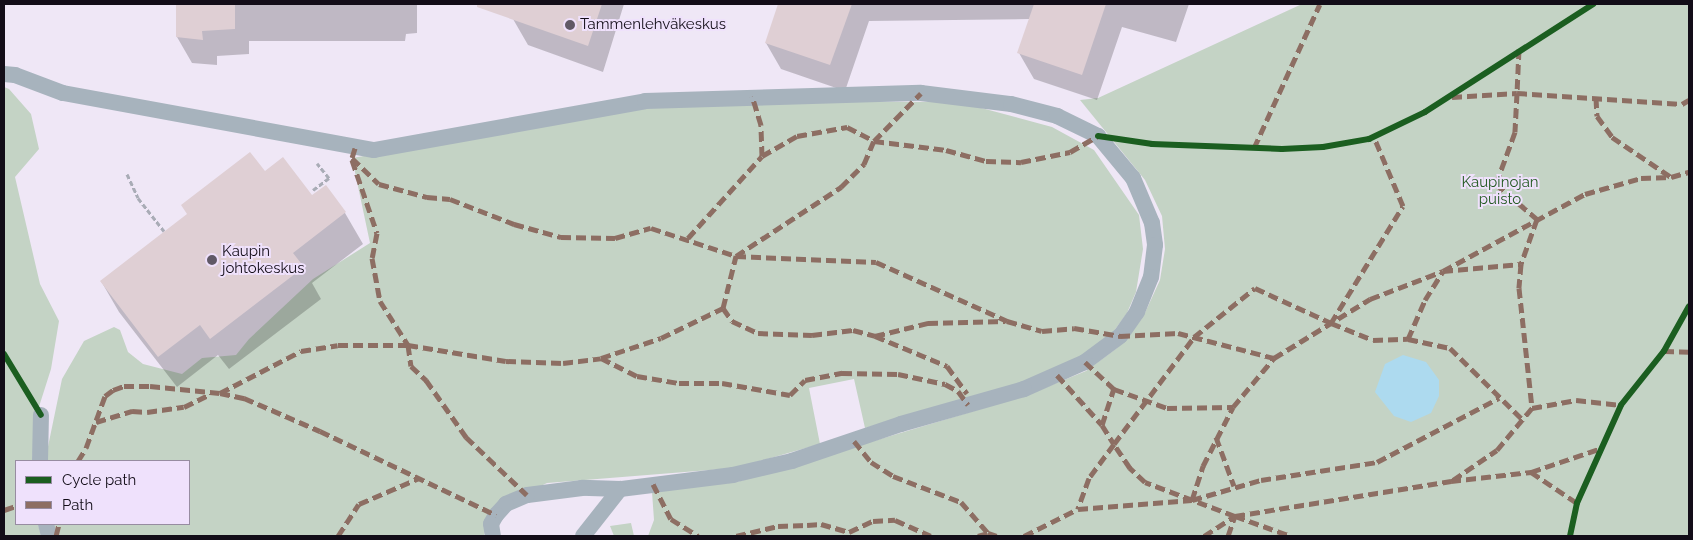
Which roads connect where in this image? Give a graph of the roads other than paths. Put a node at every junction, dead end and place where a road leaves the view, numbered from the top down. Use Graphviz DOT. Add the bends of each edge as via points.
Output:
graph roads {
  1 [pos="4,74"];
  2 [pos="41,415"];
  3 [pos="40,460"];
  4 [pos="620,489"];
  5 [pos="493,536"];
  6 [pos="583,536"];
  1 -- 4 [label="lane" via="63,93 374,150 645,102 921,93 1011,104 1057,116 1098,136 1133,178 1152,223 1155,245 1151,277 1120,336 1093,358 1024,389 901,424 792,461 728,476"];
  2 -- 3 [label="lane"];
  4 -- 5 [label="lane" via="582,488 527,495 506,504 496,515 491,524"];
  4 -- 6 [label="lane"];
}
